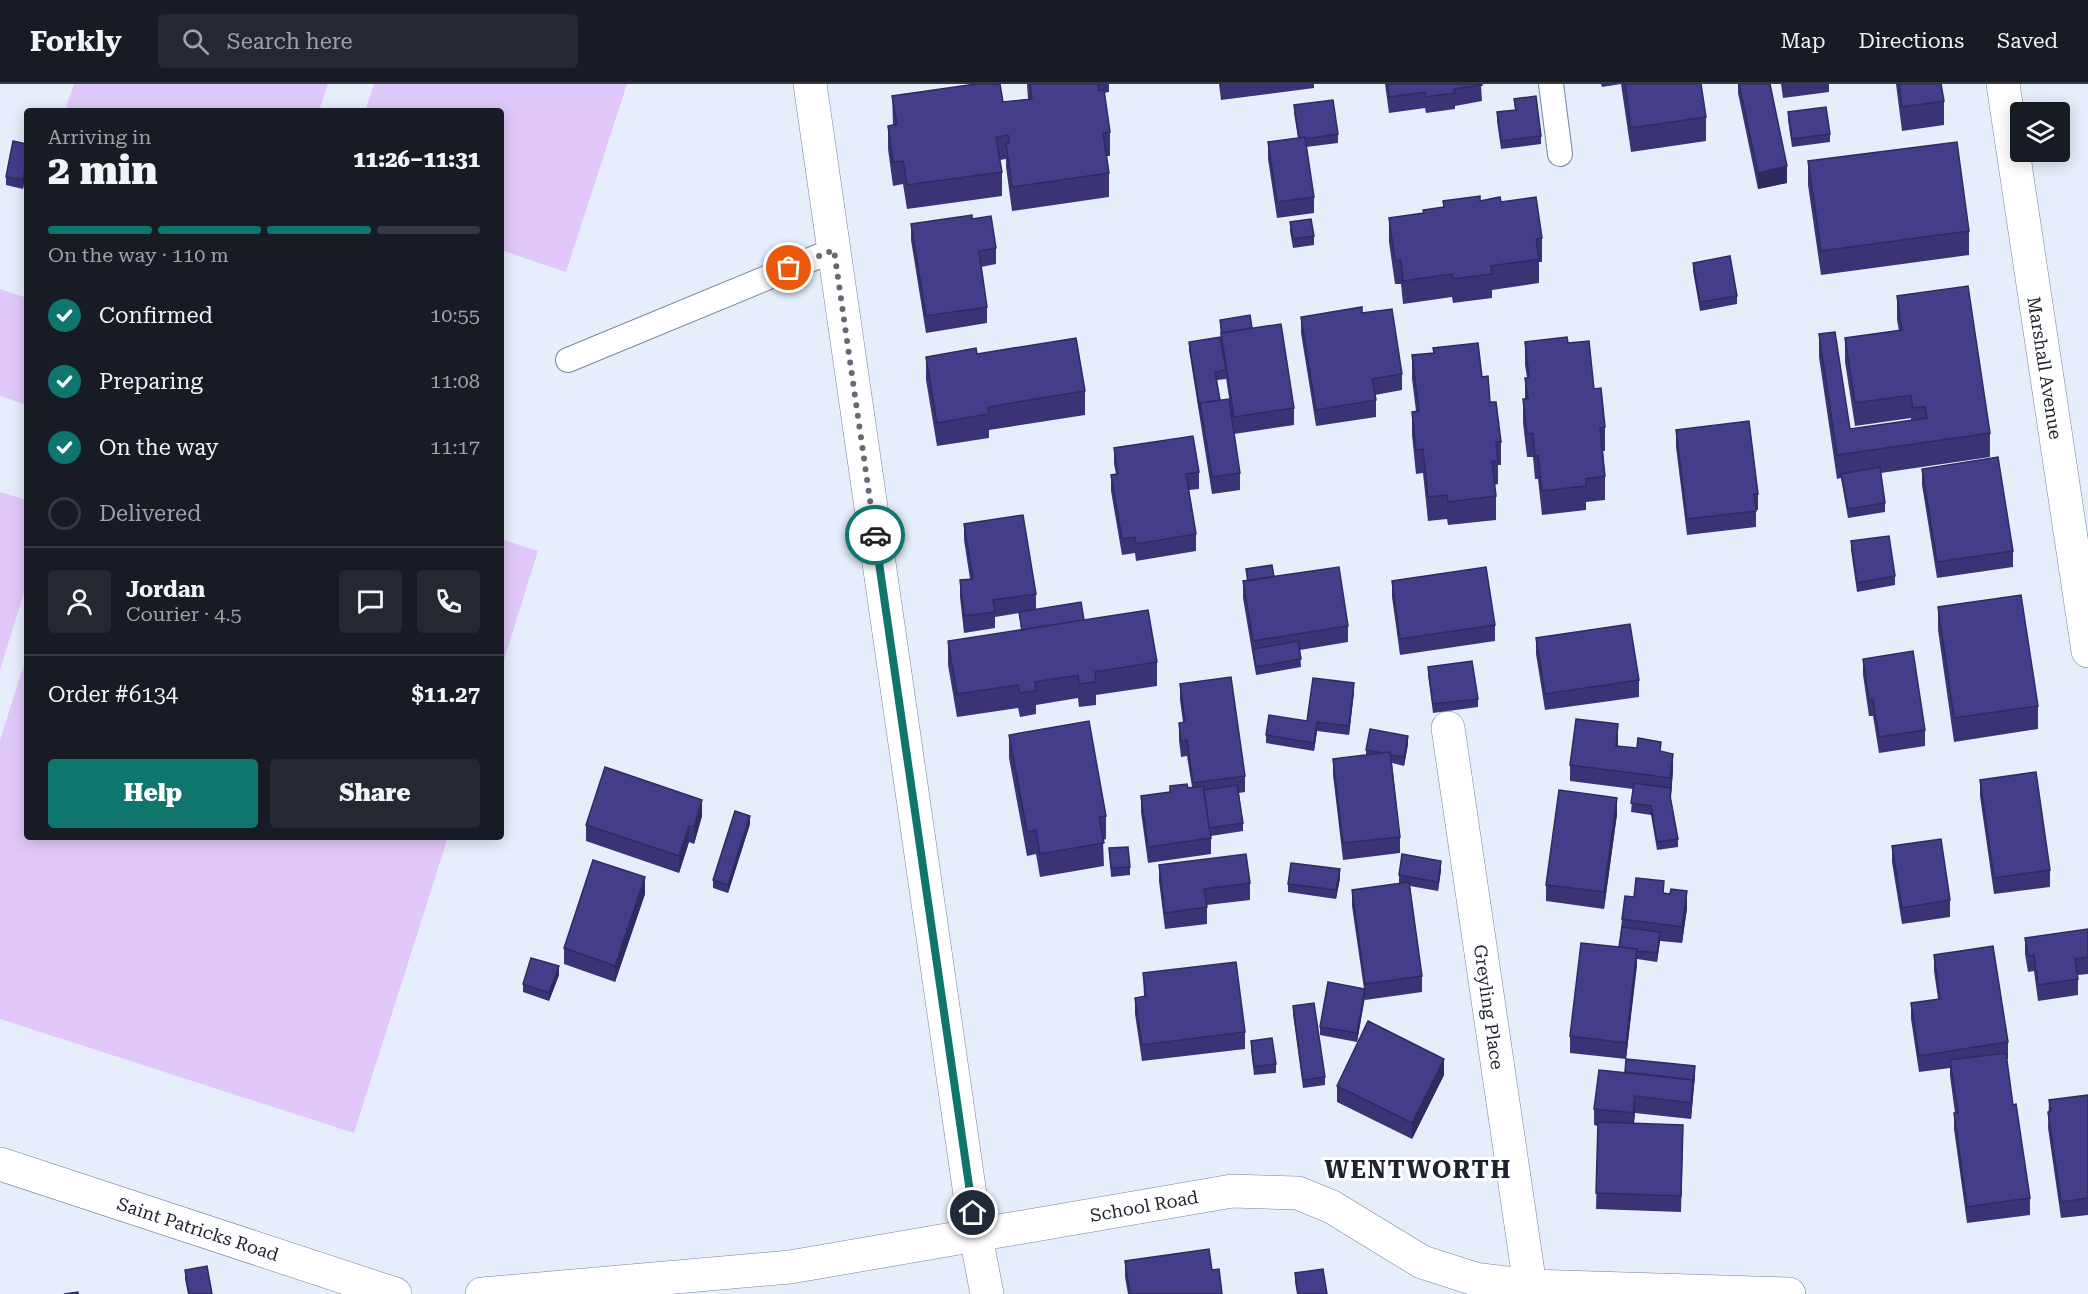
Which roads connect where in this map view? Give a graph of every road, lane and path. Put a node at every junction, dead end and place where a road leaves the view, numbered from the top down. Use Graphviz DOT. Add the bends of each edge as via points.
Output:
graph roads {
  1 [pos="810,84"];
  2 [pos="1551,84"];
  3 [pos="2003,84"];
  4 [pos="1560,154"];
  5 [pos="834,250"];
  6 [pos="568,360"];
  7 [pos="2088,651"];
  8 [pos="1448,728"];
  9 [pos="0,1164"];
  10 [pos="976,1236"];
  11 [pos="1530,1286"];
  12 [pos="395,1294"];
  13 [pos="482,1294"];
  14 [pos="987,1294"];
  15 [pos="1790,1294"];
  1 -- 5 [label="street"];
  2 -- 4 [label="lane"];
  3 -- 7 [label="street, Marshall Avenue"];
  5 -- 6 [label="lane"];
  5 -- 10 [label="street"];
  8 -- 11 [label="street, Greyling Place"];
  9 -- 12 [label="street, Saint Patricks Road"];
  10 -- 11 [label="street, School Road" via="1232,1191 1298,1193 1332,1207 1422,1262 1475,1280"];
  10 -- 13 [label="street, School Road" via="790,1267"];
  10 -- 14 [label="street"];
  11 -- 15 [label="street, School Road"];
}
